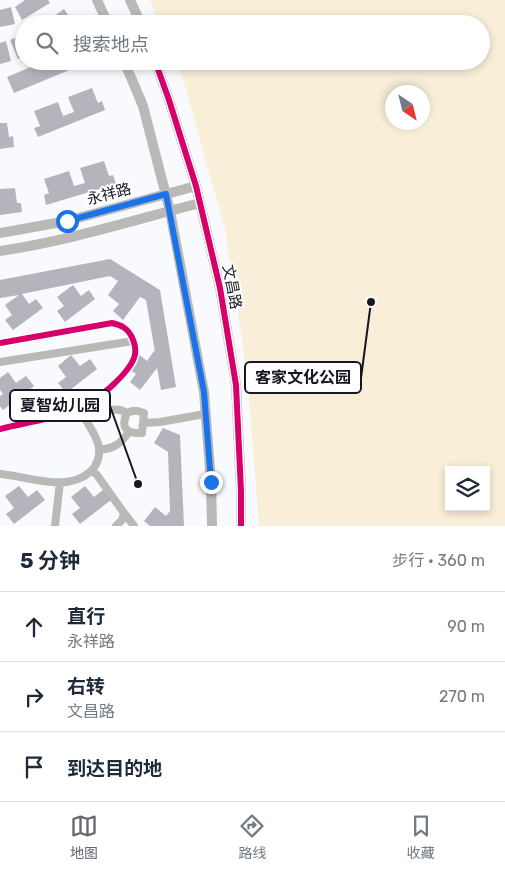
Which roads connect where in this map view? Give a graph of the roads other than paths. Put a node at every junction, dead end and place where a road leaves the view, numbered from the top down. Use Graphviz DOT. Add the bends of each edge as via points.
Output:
graph roads {
  1 [pos="98,0"];
  2 [pos="130,0"];
  3 [pos="104,15"];
  4 [pos="137,15"];
  5 [pos="128,70"];
  6 [pos="158,70"];
  7 [pos="196,186"];
  8 [pos="166,194"];
  9 [pos="200,203"];
  10 [pos="170,211"];
  11 [pos="0,232"];
  12 [pos="0,251"];
  13 [pos="134,341"];
  14 [pos="0,342"];
  15 [pos="0,362"];
  16 [pos="92,403"];
  17 [pos="81,409"];
  18 [pos="127,413"];
  19 [pos="205,414"];
  20 [pos="143,423"];
  21 [pos="0,429"];
  22 [pos="129,432"];
  23 [pos="99,449"];
  24 [pos="92,471"];
  25 [pos="0,474"];
  26 [pos="60,482"];
  27 [pos="124,513"];
  28 [pos="55,526"];
  29 [pos="116,526"];
  30 [pos="134,526"];
  31 [pos="212,526"];
  32 [pos="241,526"];
  1 -- 3 [label="street"];
  2 -- 4 [label="street"];
  5 -- 8 [label="street" via="142,106"];
  6 -- 7 [label="street, 文昌路"];
  7 -- 8 [label="street, 永祥路"];
  7 -- 9 [label="street, 文昌路"];
  8 -- 10 [label="street"];
  8 -- 11 [label="street, 永祥路" via="67,221"];
  9 -- 10 [label="street, 永祥路"];
  9 -- 32 [label="street, 文昌路" via="220,288 236,385"];
  10 -- 12 [label="street, 永祥路" via="71,237"];
  10 -- 19 [label="street" via="204,392"];
  13 -- 14 [label="street" via="128,331 112,323"];
  13 -- 15 [label="street"];
  13 -- 16 [label="street" via="136,356 131,364"];
  16 -- 17 [label="street"];
  16 -- 18 [label="street" via="101,410 116,409"];
  17 -- 21 [label="street"];
  17 -- 23 [label="street"];
  18 -- 20 [label="street" via="144,413"];
  18 -- 22 [label="street" via="124,423"];
  19 -- 20 [label="street"];
  19 -- 31 [label="street"];
  20 -- 22 [label="street" via="142,433"];
  22 -- 23 [label="street" via="118,445"];
  23 -- 24 [label="street"];
  24 -- 26 [label="street" via="73,481"];
  24 -- 27 [label="street"];
  25 -- 26 [label="street"];
  26 -- 28 [label="street"];
  27 -- 29 [label="street"];
  27 -- 30 [label="street"];
}
